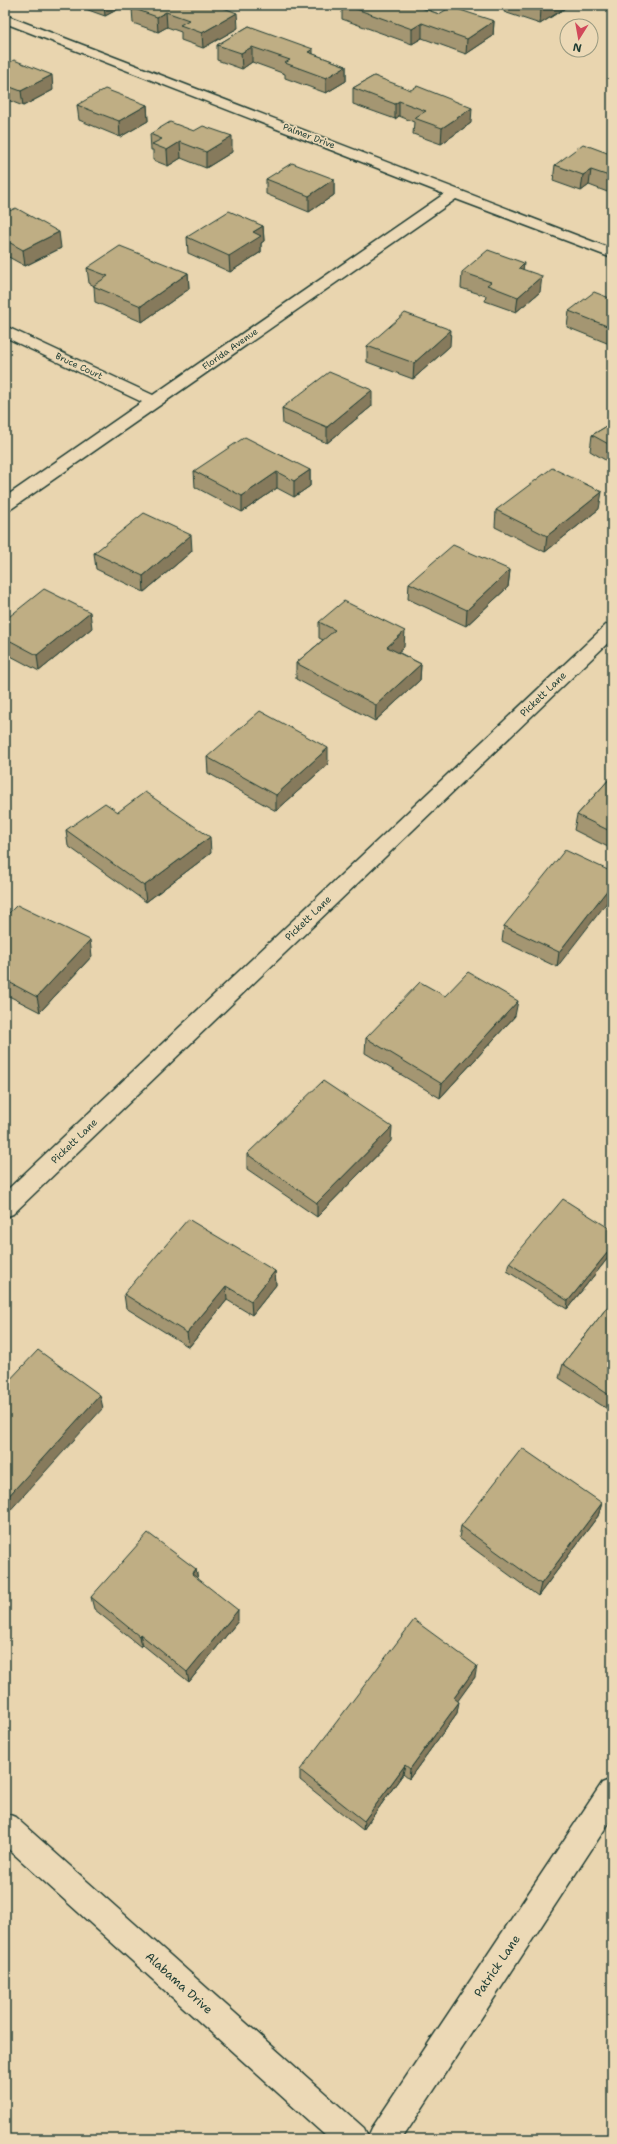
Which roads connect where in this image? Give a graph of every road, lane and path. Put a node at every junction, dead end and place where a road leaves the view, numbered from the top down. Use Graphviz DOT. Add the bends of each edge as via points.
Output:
graph roads {
  1 [pos="5,19"];
  2 [pos="455,193"];
  3 [pos="612,254"];
  4 [pos="5,331"];
  5 [pos="154,402"];
  6 [pos="5,505"];
  7 [pos="612,629"];
  8 [pos="5,1207"];
  9 [pos="612,1793"];
  10 [pos="5,1827"];
  11 [pos="354,2139"];
  12 [pos="383,2139"];
  1 -- 2 [label="street, Palmer Drive"];
  2 -- 3 [label="street, Palmer Drive"];
  2 -- 5 [label="street, Florida Avenue"];
  4 -- 5 [label="street, Bruce Court"];
  5 -- 6 [label="street, Florida Avenue"];
  7 -- 8 [label="street, Pickett Lane"];
  9 -- 12 [label="street, Patrick Lane"];
  10 -- 11 [label="street, Alabama Drive"];
}
